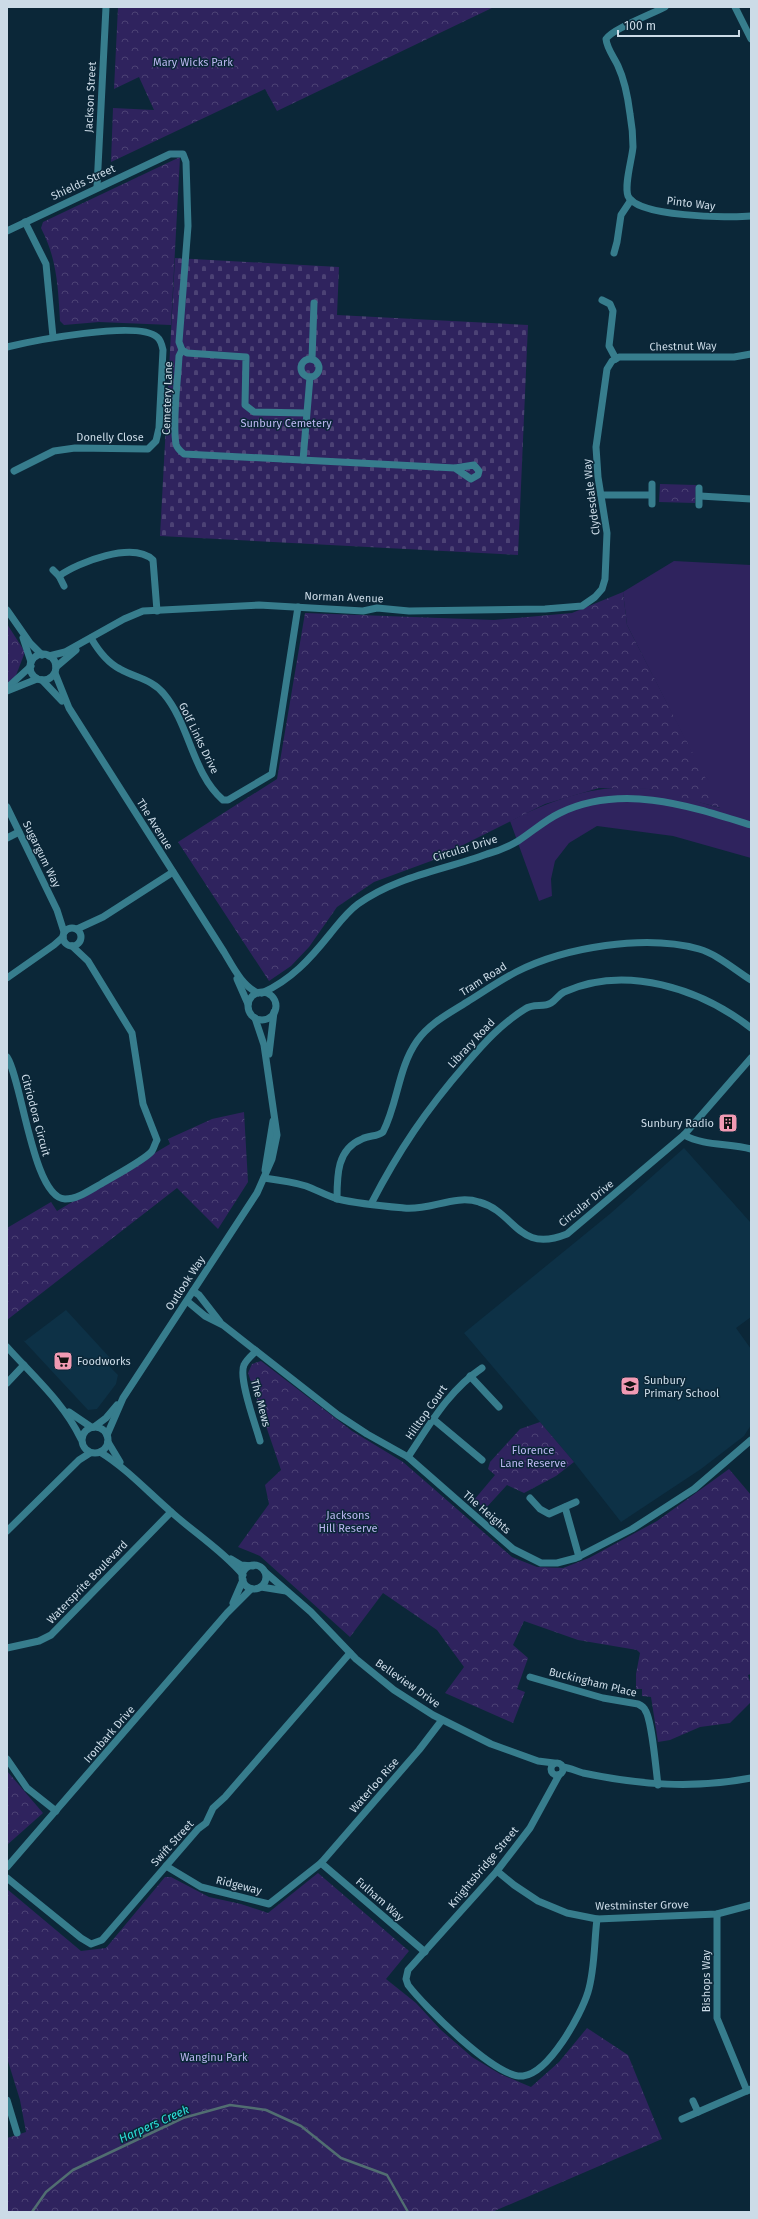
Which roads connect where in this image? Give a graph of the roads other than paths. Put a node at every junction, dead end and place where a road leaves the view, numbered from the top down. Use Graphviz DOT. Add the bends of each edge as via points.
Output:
graph roads {
  1 [pos="106,7"];
  2 [pos="665,7"];
  3 [pos="735,7"];
  4 [pos="751,39"];
  5 [pos="170,154"];
  6 [pos="97,187"];
  7 [pos="631,200"];
  8 [pos="751,216"];
  9 [pos="25,222"];
  10 [pos="7,231"];
  11 [pos="614,253"];
  12 [pos="602,300"];
  13 [pos="314,303"];
  14 [pos="53,337"];
  15 [pos="7,347"];
  16 [pos="182,350"];
  17 [pos="751,354"];
  18 [pos="312,359"];
  19 [pos="616,359"];
  20 [pos="310,377"];
  21 [pos="306,413"];
  22 [pos="303,460"];
  23 [pos="455,468"];
  24 [pos="14,472"];
  25 [pos="652,484"];
  26 [pos="699,488"];
  27 [pos="651,494"];
  28 [pos="601,495"];
  29 [pos="700,496"];
  30 [pos="751,499"];
  31 [pos="652,504"];
  32 [pos="699,505"];
  33 [pos="53,570"];
  34 [pos="59,576"];
  35 [pos="64,586"];
  36 [pos="602,589"];
  37 [pos="298,607"];
  38 [pos="7,610"];
  39 [pos="157,611"];
  40 [pos="17,625"];
  41 [pos="89,640"];
  42 [pos="45,655"];
  43 [pos="31,664"];
  44 [pos="55,670"];
  45 [pos="40,679"];
  46 [pos="7,689"];
  47 [pos="69,708"];
  48 [pos="7,807"];
  49 [pos="751,825"];
  50 [pos="19,832"];
  51 [pos="7,838"];
  52 [pos="173,872"];
  53 [pos="57,910"];
  54 [pos="103,917"];
  55 [pos="74,928"];
  56 [pos="64,934"];
  57 [pos="81,938"];
  58 [pos="69,945"];
  59 [pos="224,952"];
  60 [pos="36,959"];
  61 [pos="88,961"];
  62 [pos="7,978"];
  63 [pos="751,980"];
  64 [pos="260,993"];
  65 [pos="248,1004"];
  66 [pos="274,1012"];
  67 [pos="255,1018"];
  68 [pos="751,1028"];
  69 [pos="7,1057"];
  70 [pos="751,1058"];
  71 [pos="268,1074"];
  72 [pos="684,1135"];
  73 [pos="751,1149"];
  74 [pos="264,1178"];
  75 [pos="337,1199"];
  76 [pos="371,1204"];
  77 [pos="193,1291"];
  78 [pos="187,1301"];
  79 [pos="223,1325"];
  80 [pos="7,1347"];
  81 [pos="256,1351"];
  82 [pos="24,1366"];
  83 [pos="482,1368"];
  84 [pos="470,1376"];
  85 [pos="7,1383"];
  86 [pos="123,1398"];
  87 [pos="59,1404"];
  88 [pos="499,1407"];
  89 [pos="433,1419"];
  90 [pos="92,1427"];
  91 [pos="82,1438"];
  92 [pos="108,1438"];
  93 [pos="751,1440"];
  94 [pos="260,1441"];
  95 [pos="83,1447"];
  96 [pos="100,1452"];
  97 [pos="90,1453"];
  98 [pos="408,1457"];
  99 [pos="482,1460"];
  100 [pos="126,1470"];
  101 [pos="65,1473"];
  102 [pos="530,1498"];
  103 [pos="576,1502"];
  104 [pos="565,1507"];
  105 [pos="171,1512"];
  106 [pos="7,1531"];
  107 [pos="222,1554"];
  108 [pos="579,1556"];
  109 [pos="253,1566"];
  110 [pos="265,1572"];
  111 [pos="243,1578"];
  112 [pos="261,1587"];
  113 [pos="251,1589"];
  114 [pos="288,1591"];
  115 [pos="226,1614"];
  116 [pos="7,1648"];
  117 [pos="350,1653"];
  118 [pos="530,1677"];
  119 [pos="442,1720"];
  120 [pos="7,1759"];
  121 [pos="557,1770"];
  122 [pos="751,1778"];
  123 [pos="658,1785"];
  124 [pos="56,1811"];
  125 [pos="321,1863"];
  126 [pos="166,1866"];
  127 [pos="7,1867"];
  128 [pos="497,1870"];
  129 [pos="7,1878"];
  130 [pos="751,1905"];
  131 [pos="717,1914"];
  132 [pos="597,1920"];
  133 [pos="425,1952"];
  134 [pos="749,2090"];
  135 [pos="7,2100"];
  136 [pos="693,2101"];
  137 [pos="698,2112"];
  138 [pos="682,2119"];
  139 [pos="18,2133"];
  1 -- 6 [label="street, Jackson Street"];
  2 -- 7 [label="street" via="616,29 606,39 625,83 629,103 633,146 627,187"];
  3 -- 4 [label="street"];
  5 -- 6 [label="street, Shields Street"];
  5 -- 16 [label="street, Cemetery Lane" via="183,154 186,174 188,226 179,342"];
  6 -- 9 [label="street, Shields Street"];
  7 -- 8 [label="street, Pinto Way" via="642,206 692,216"];
  7 -- 11 [label="street" via="621,215"];
  9 -- 10 [label="street, Shields Street"];
  9 -- 14 [label="street" via="46,264"];
  12 -- 19 [label="street" via="610,304 613,311 609,346"];
  13 -- 18 [label="street"];
  14 -- 15 [label="street"];
  14 -- 24 [label="street, Donelly Close" via="80,333 145,332 156,336 162,342 159,428 156,441 148,449 75,448 54,451"];
  16 -- 21 [label="street" via="187,353 246,357 245,405 254,412"];
  16 -- 22 [label="street, Cemetery Lane" via="179,356 176,410 176,443 179,450 184,454"];
  17 -- 19 [label="street, Chestnut Way" via="734,357"];
  18 -- 20 [label="street" via="319,367 318,373"];
  18 -- 20 [label="street" via="302,366 303,372"];
  19 -- 28 [label="street, Clydesdale Way" via="608,369 596,447"];
  20 -- 21 [label="street"];
  21 -- 22 [label="street"];
  22 -- 23 [label="street, Cemetery Lane"];
  25 -- 27 [label="street"];
  26 -- 29 [label="street"];
  27 -- 28 [label="street"];
  27 -- 31 [label="street"];
  28 -- 36 [label="street, Clydesdale Way" via="607,533 605,579"];
  29 -- 30 [label="street"];
  29 -- 32 [label="street"];
  33 -- 34 [label="street"];
  34 -- 35 [label="street"];
  34 -- 39 [label="street" via="88,561 107,556 138,552 147,554 153,560"];
  36 -- 37 [label="street, Norman Avenue" via="582,606 545,609 409,611 377,608 362,611"];
  37 -- 39 [label="street, Norman Avenue" via="259,605"];
  37 -- 41 [label="street, Golf Links Drive" via="272,774 228,800 223,800 218,795 199,767 165,695 148,680 113,665"];
  38 -- 40 [label="street"];
  39 -- 41 [label="street, Norman Avenue" via="144,611"];
  40 -- 42 [label="street"];
  40 -- 43 [label="street"];
  41 -- 42 [label="street, Norman Avenue" via="65,652"];
  41 -- 44 [label="street, Norman Avenue"];
  42 -- 43 [label="street" via="36,657"];
  42 -- 44 [label="street" via="53,659"];
  43 -- 45 [label="street" via="32,674"];
  43 -- 46 [label="street"];
  44 -- 45 [label="street" via="47,680"];
  44 -- 47 [label="street, The Avenue"];
  45 -- 46 [label="street"];
  45 -- 47 [label="street, The Avenue"];
  47 -- 52 [label="street, The Avenue"];
  48 -- 50 [label="street, Sugargum Way"];
  49 -- 64 [label="street, Circular Drive" via="653,800 613,798 583,803 552,817 509,846 413,876 369,896 346,915 298,971 274,988"];
  50 -- 51 [label="street"];
  50 -- 53 [label="street, Sugargum Way"];
  52 -- 54 [label="street"];
  52 -- 59 [label="street, The Avenue"];
  53 -- 55 [label="street, Sugargum Way"];
  53 -- 56 [label="street, Sugargum Way"];
  54 -- 55 [label="street"];
  54 -- 57 [label="street"];
  55 -- 56 [label="street"];
  55 -- 57 [label="street, Sugargum Way"];
  56 -- 58 [label="street, Sugargum Way"];
  56 -- 60 [label="street"];
  57 -- 58 [label="street"];
  57 -- 61 [label="street, Citriodora Circuit"];
  58 -- 60 [label="street"];
  58 -- 61 [label="street, Citriodora Circuit"];
  59 -- 64 [label="street, The Avenue" via="243,982"];
  59 -- 65 [label="street, The Avenue"];
  60 -- 62 [label="street"];
  61 -- 69 [label="street, Citriodora Circuit" via="132,1033 143,1104 157,1140 152,1151 116,1176 76,1197 64,1199 57,1196 35,1160"];
  63 -- 75 [label="street, Tram Road" via="702,950 653,943 632,943 576,952 516,972 436,1021 418,1040 406,1063 383,1132 358,1140 344,1153 337,1175"];
  64 -- 65 [label="street" via="252,997"];
  64 -- 66 [label="street" via="273,999"];
  65 -- 67 [label="street" via="249,1012"];
  66 -- 67 [label="street" via="268,1018"];
  66 -- 71 [label="street, Outlook Way"];
  67 -- 71 [label="street, Outlook Way" via="264,1045"];
  68 -- 76 [label="street, Library Road" via="731,1013 700,998 646,981 625,980 594,984 565,991 546,1005 531,1005 494,1032 430,1106 399,1151"];
  70 -- 72 [label="street, Circular Drive"];
  71 -- 74 [label="street, Outlook Way" via="274,1116"];
  72 -- 73 [label="street" via="694,1141 730,1144"];
  72 -- 76 [label="street, Circular Drive" via="567,1234 552,1239 534,1238 524,1234 491,1206 476,1201 464,1200 414,1208"];
  74 -- 75 [label="street, Circular Drive" via="296,1183"];
  74 -- 77 [label="street, Outlook Way" via="257,1193"];
  75 -- 76 [label="street, Circular Drive"];
  77 -- 78 [label="street, Outlook Way"];
  77 -- 79 [label="street, The Heights"];
  78 -- 79 [label="street, The Heights" via="205,1316"];
  78 -- 86 [label="street, Outlook Way"];
  79 -- 81 [label="street, The Heights"];
  80 -- 82 [label="street"];
  81 -- 94 [label="street, The Mews" via="242,1371 248,1403"];
  81 -- 98 [label="street, The Heights" via="343,1418"];
  82 -- 85 [label="street"];
  82 -- 87 [label="street"];
  83 -- 84 [label="street, Hilltop Court"];
  84 -- 88 [label="street"];
  84 -- 89 [label="street, Hilltop Court" via="449,1396"];
  86 -- 90 [label="street, Outlook Way" via="106,1418"];
  86 -- 92 [label="street, Outlook Way"];
  87 -- 90 [label="street" via="78,1420"];
  87 -- 91 [label="street"];
  89 -- 98 [label="street, Hilltop Court"];
  89 -- 99 [label="street"];
  90 -- 91 [label="street"];
  90 -- 92 [label="street" via="100,1428"];
  91 -- 95 [label="street"];
  92 -- 96 [label="street"];
  92 -- 100 [label="street" via="115,1455"];
  93 -- 108 [label="street, The Heights" via="699,1485 670,1506"];
  95 -- 97 [label="street"];
  95 -- 101 [label="street"];
  96 -- 97 [label="street"];
  96 -- 100 [label="street"];
  97 -- 101 [label="street"];
  98 -- 108 [label="street, The Heights" via="522,1555 548,1564"];
  100 -- 105 [label="street"];
  101 -- 106 [label="street"];
  102 -- 104 [label="street" via="546,1513 553,1513"];
  103 -- 104 [label="street"];
  104 -- 108 [label="street"];
  105 -- 107 [label="street"];
  105 -- 116 [label="street, Watersprite Boulevard" via="51,1635 39,1642"];
  107 -- 109 [label="street" via="240,1565"];
  107 -- 111 [label="street"];
  109 -- 110 [label="street" via="260,1567"];
  109 -- 111 [label="street" via="246,1569"];
  110 -- 112 [label="street" via="265,1582"];
  110 -- 114 [label="street, Belleview Drive"];
  111 -- 113 [label="street" via="246,1586"];
  111 -- 115 [label="street, Ironbark Drive" via="238,1597"];
  112 -- 113 [label="street"];
  112 -- 114 [label="street"];
  113 -- 115 [label="street, Ironbark Drive"];
  114 -- 117 [label="street, Belleview Drive"];
  115 -- 124 [label="street, Ironbark Drive"];
  117 -- 119 [label="street, Belleview Drive" via="394,1690"];
  117 -- 126 [label="street, Swift Street" via="213,1808 206,1823"];
  118 -- 123 [label="street, Buckingham Place" via="603,1698 642,1706 646,1710"];
  119 -- 121 [label="street, Belleview Drive" via="492,1744"];
  119 -- 125 [label="street, Waterloo Rise"];
  120 -- 124 [label="street" via="28,1788"];
  121 -- 123 [label="street, Belleview Drive"];
  121 -- 128 [label="street, Knightsbridge Street" via="550,1791 530,1828"];
  122 -- 123 [label="street, Belleview Drive" via="712,1784"];
  124 -- 127 [label="street, Ironbark Drive"];
  125 -- 126 [label="street, Ridgeway" via="269,1904 201,1886"];
  125 -- 133 [label="street, Fulham Way"];
  126 -- 129 [label="street, Swift Street" via="102,1940 91,1944"];
  128 -- 132 [label="street, Westminster Grove" via="538,1901 568,1913"];
  128 -- 133 [label="street, Knightsbridge Street"];
  130 -- 131 [label="street, Westminster Grove"];
  131 -- 132 [label="street, Westminster Grove"];
  131 -- 134 [label="street, Bishops Way" via="717,2018"];
  132 -- 133 [label="street, Knightsbridge Street" via="588,1992 575,2021 539,2068 521,2076 492,2063 473,2050 413,1992 406,1979 408,1970"];
  134 -- 137 [label="street"];
  135 -- 139 [label="street"];
  136 -- 137 [label="street"];
  137 -- 138 [label="street"];
}
